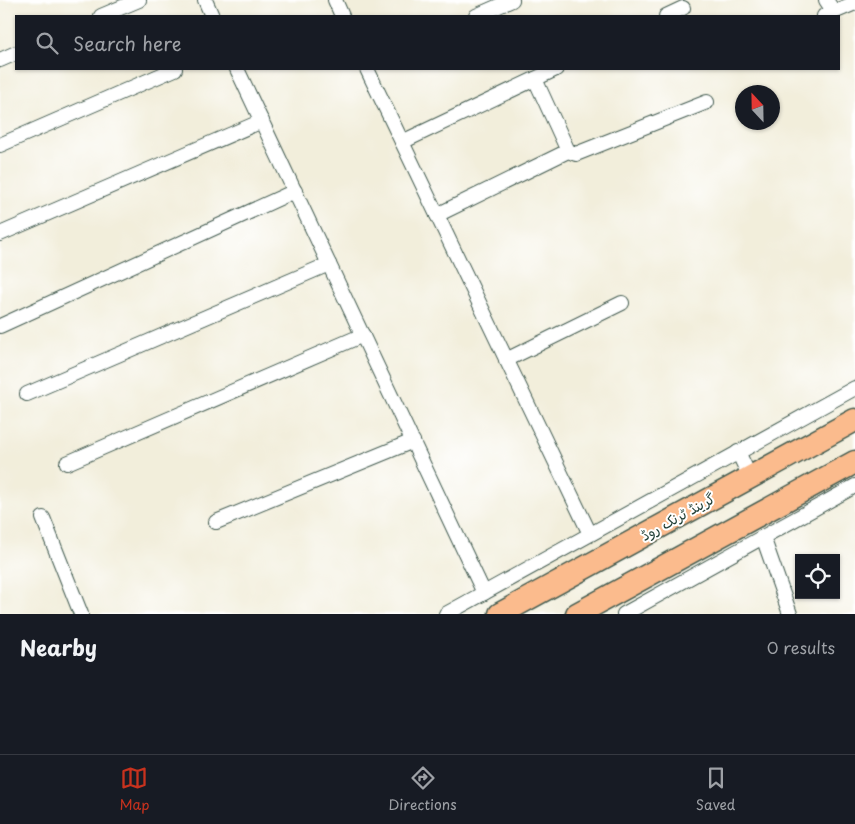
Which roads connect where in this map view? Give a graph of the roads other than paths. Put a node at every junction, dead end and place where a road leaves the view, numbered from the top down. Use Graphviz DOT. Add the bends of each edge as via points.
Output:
graph roads {
  1 [pos="139,0"];
  2 [pos="205,0"];
  3 [pos="335,0"];
  4 [pos="512,0"];
  5 [pos="826,0"];
  6 [pos="855,3"];
  7 [pos="684,8"];
  8 [pos="829,14"];
  9 [pos="103,15"];
  10 [pos="212,15"];
  11 [pos="342,15"];
  12 [pos="478,15"];
  13 [pos="668,15"];
  14 [pos="15,53"];
  15 [pos="0,60"];
  16 [pos="173,70"];
  17 [pos="237,70"];
  18 [pos="368,70"];
  19 [pos="554,70"];
  20 [pos="535,79"];
  21 [pos="707,102"];
  22 [pos="262,121"];
  23 [pos="402,142"];
  24 [pos="0,145"];
  25 [pos="568,150"];
  26 [pos="295,190"];
  27 [pos="437,215"];
  28 [pos="0,234"];
  29 [pos="329,264"];
  30 [pos="622,303"];
  31 [pos="0,326"];
  32 [pos="363,335"];
  33 [pos="506,360"];
  34 [pos="855,388"];
  35 [pos="27,394"];
  36 [pos="855,420"];
  37 [pos="413,441"];
  38 [pos="738,452"];
  39 [pos="855,462"];
  40 [pos="67,463"];
  41 [pos="750,477"];
  42 [pos="855,486"];
  43 [pos="43,518"];
  44 [pos="216,522"];
  45 [pos="590,534"];
  46 [pos="762,537"];
  47 [pos="484,593"];
  48 [pos="81,614"];
  49 [pos="446,614"];
  50 [pos="500,614"];
  51 [pos="578,614"];
  52 [pos="624,614"];
  53 [pos="790,614"];
  1 -- 9 [label="street"];
  2 -- 10 [label="street"];
  3 -- 11 [label="street"];
  4 -- 12 [label="street"];
  5 -- 8 [label="street"];
  6 -- 8 [label="street"];
  7 -- 13 [label="street"];
  14 -- 15 [label="street"];
  16 -- 24 [label="street"];
  17 -- 22 [label="street"];
  18 -- 23 [label="street"];
  19 -- 20 [label="street"];
  20 -- 23 [label="street"];
  20 -- 25 [label="street"];
  21 -- 25 [label="street" via="576,154"];
  22 -- 26 [label="street"];
  22 -- 28 [label="street"];
  23 -- 27 [label="street"];
  25 -- 27 [label="street"];
  26 -- 29 [label="street"];
  26 -- 31 [label="street"];
  27 -- 33 [label="street"];
  29 -- 32 [label="street"];
  29 -- 35 [label="street"];
  30 -- 33 [label="street"];
  32 -- 37 [label="street"];
  32 -- 40 [label="street"];
  33 -- 45 [label="street"];
  34 -- 38 [label="street"];
  36 -- 41 [label="highway, گرینڈ ٹرنک روڈ"];
  37 -- 44 [label="street"];
  37 -- 47 [label="street"];
  38 -- 41 [label="street"];
  38 -- 45 [label="street"];
  39 -- 51 [label="highway"];
  41 -- 50 [label="highway, گرینڈ ٹرنک روڈ"];
  42 -- 46 [label="street"];
  43 -- 48 [label="street"];
  45 -- 47 [label="street"];
  46 -- 52 [label="street"];
  46 -- 53 [label="street"];
  47 -- 49 [label="street"];
}
